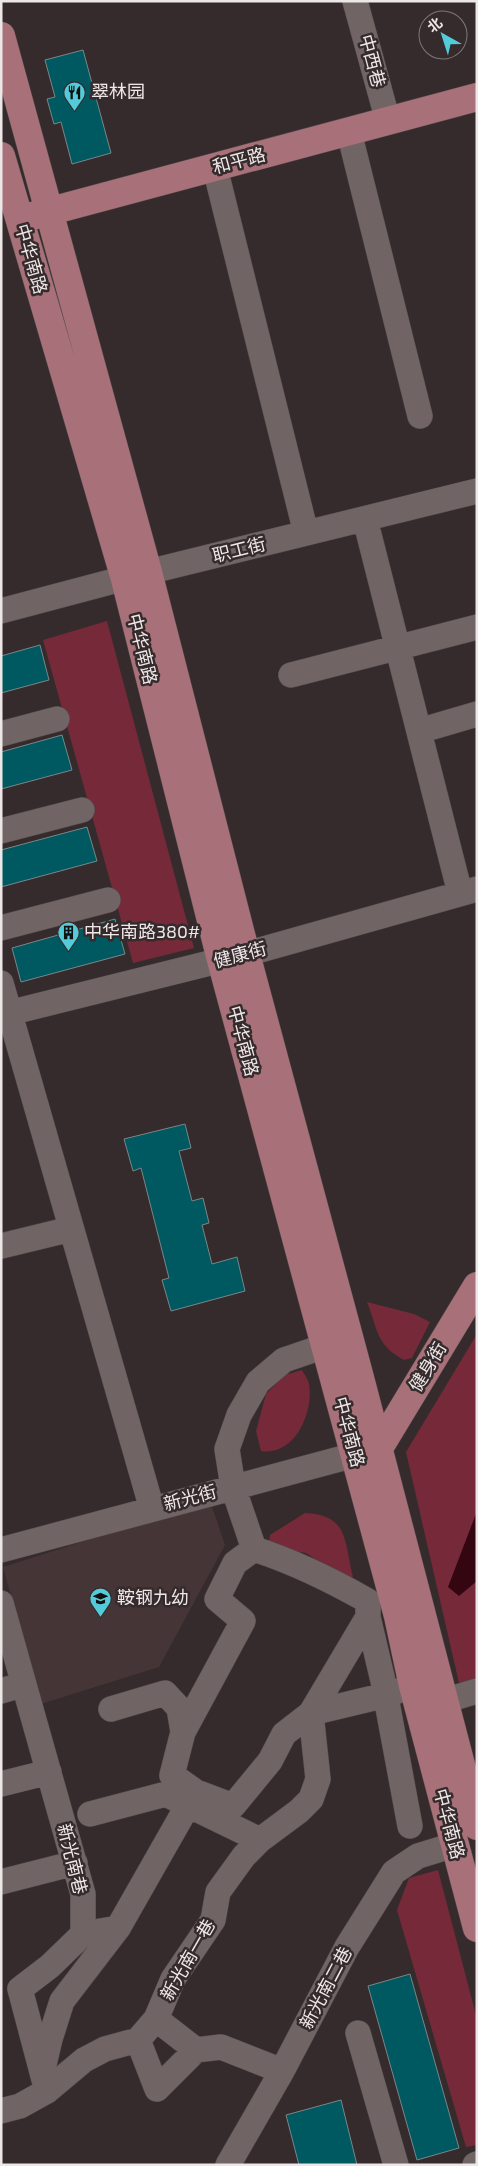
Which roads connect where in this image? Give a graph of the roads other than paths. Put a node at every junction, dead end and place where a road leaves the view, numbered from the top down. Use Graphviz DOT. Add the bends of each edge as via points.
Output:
graph roads {
  1 [pos="355,1"];
  2 [pos="1,36"];
  3 [pos="477,97"];
  4 [pos="388,121"];
  5 [pos="349,132"];
  6 [pos="1,156"];
  7 [pos="215,168"];
  8 [pos="50,212"];
  9 [pos="10,221"];
  10 [pos="420,416"];
  11 [pos="477,491"];
  12 [pos="365,519"];
  13 [pos="306,533"];
  14 [pos="136,575"];
  15 [pos="1,611"];
  16 [pos="477,627"];
  17 [pos="398,648"];
  18 [pos="291,675"];
  19 [pos="477,714"];
  20 [pos="57,719"];
  21 [pos="419,731"];
  22 [pos="1,734"];
  23 [pos="82,810"];
  24 [pos="1,831"];
  25 [pos="469,891"];
  26 [pos="108,900"];
  27 [pos="1,928"];
  28 [pos="234,957"];
  29 [pos="1,983"];
  30 [pos="5,1014"];
  31 [pos="72,1229"];
  32 [pos="1,1246"];
  33 [pos="477,1286"];
  34 [pos="325,1346"];
  35 [pos="367,1451"];
  36 [pos="233,1486"];
  37 [pos="152,1509"];
  38 [pos="254,1549"];
  39 [pos="1,1550"];
  40 [pos="1,1603"];
  41 [pos="368,1617"];
  42 [pos="413,1686"];
  43 [pos="13,1687"];
  44 [pos="477,1691"];
  45 [pos="386,1695"];
  46 [pos="444,1701"];
  47 [pos="110,1709"];
  48 [pos="311,1713"];
  49 [pos="183,1732"];
  50 [pos="470,1769"];
  51 [pos="49,1772"];
  52 [pos="1,1784"];
  53 [pos="188,1805"];
  54 [pos="90,1814"];
  55 [pos="410,1826"];
  56 [pos="477,1826"];
  57 [pos="260,1840"];
  58 [pos="454,1845"];
  59 [pos="74,1863"];
  60 [pos="1,1882"];
  61 [pos="118,1928"];
  62 [pos="477,1928"];
  63 [pos="83,1934"];
  64 [pos="11,1992"];
  65 [pos="156,2019"];
  66 [pos="358,2033"];
  67 [pos="138,2040"];
  68 [pos="196,2050"];
  69 [pos="282,2071"];
  70 [pos="45,2082"];
  71 [pos="1,2111"];
  72 [pos="228,2165"];
  73 [pos="396,2165"];
  1 -- 4 [label="street, 中西巷"];
  2 -- 8 [label="main road, 中华南路"];
  3 -- 4 [label="main road, 和平路"];
  4 -- 5 [label="main road, 和平路"];
  5 -- 7 [label="main road, 和平路"];
  5 -- 10 [label="street"];
  6 -- 9 [label="main road, 中华南路"];
  7 -- 8 [label="main road, 和平路"];
  7 -- 13 [label="street"];
  8 -- 9 [label="main road, 和平路"];
  8 -- 14 [label="main road, 中华南路"];
  9 -- 14 [label="main road, 中华南路"];
  11 -- 12 [label="street, 职工街"];
  12 -- 13 [label="street, 职工街"];
  12 -- 17 [label="street"];
  13 -- 14 [label="street, 职工街"];
  14 -- 15 [label="street, 职工街"];
  14 -- 28 [label="main road, 中华南路"];
  16 -- 17 [label="street"];
  17 -- 18 [label="street"];
  17 -- 21 [label="street"];
  19 -- 21 [label="street"];
  20 -- 22 [label="street"];
  21 -- 25 [label="street"];
  23 -- 24 [label="street"];
  25 -- 28 [label="street, 健康街"];
  26 -- 27 [label="street"];
  28 -- 30 [label="street, 健康街"];
  28 -- 34 [label="main road, 中华南路"];
  28 -- 35 [label="main road, 中华南路" via="360,1378"];
  29 -- 30 [label="street"];
  30 -- 31 [label="street"];
  31 -- 32 [label="street"];
  31 -- 37 [label="street"];
  33 -- 35 [label="main road, 健身街"];
  34 -- 35 [label="main road, 中华南路"];
  34 -- 36 [label="street" via="284,1360 258,1382 239,1415 227,1449"];
  35 -- 36 [label="street, 新光街"];
  35 -- 42 [label="main road, 中华南路"];
  35 -- 46 [label="main road"];
  36 -- 37 [label="street, 新光街"];
  36 -- 38 [label="street"];
  37 -- 39 [label="street, 新光街"];
  38 -- 41 [label="street" via="289,1560 368,1601"];
  38 -- 49 [label="street" via="235,1563 217,1599 243,1621"];
  40 -- 43 [label="street, 新光南巷"];
  41 -- 45 [label="street"];
  41 -- 48 [label="street"];
  42 -- 45 [label="street"];
  42 -- 58 [label="main road, 中华南路"];
  43 -- 51 [label="street, 新光南巷"];
  44 -- 46 [label="street"];
  45 -- 48 [label="street"];
  45 -- 55 [label="street"];
  46 -- 50 [label="main road"];
  47 -- 49 [label="street" via="166,1693 179,1708"];
  48 -- 49 [label="street" via="284,1734 270,1761 233,1806 196,1792 172,1775"];
  48 -- 57 [label="street, 新光南一巷" via="318,1779 310,1799"];
  50 -- 56 [label="main road"];
  51 -- 52 [label="street"];
  51 -- 59 [label="street, 新光南巷"];
  53 -- 54 [label="street" via="166,1794"];
  53 -- 57 [label="street"];
  53 -- 61 [label="street"];
  57 -- 65 [label="street, 新光南一巷" via="218,1892 213,1920 173,1979"];
  58 -- 62 [label="main road, 中华南路"];
  58 -- 69 [label="street, 新光南二巷" via="418,1856 394,1872 347,1947"];
  59 -- 60 [label="street"];
  59 -- 63 [label="street, 新光南巷" via="83,1894"];
  61 -- 63 [label="street"];
  61 -- 70 [label="street" via="62,2001 50,2039"];
  63 -- 64 [label="street" via="50,1966"];
  64 -- 70 [label="street"];
  65 -- 67 [label="street, 新光南一巷"];
  65 -- 68 [label="street"];
  66 -- 73 [label="street"];
  67 -- 68 [label="street" via="157,2089"];
  67 -- 70 [label="street" via="105,2049"];
  68 -- 69 [label="street" via="221,2047"];
  69 -- 72 [label="street, 新光南二巷"];
  70 -- 71 [label="street" via="20,2106"];
}
